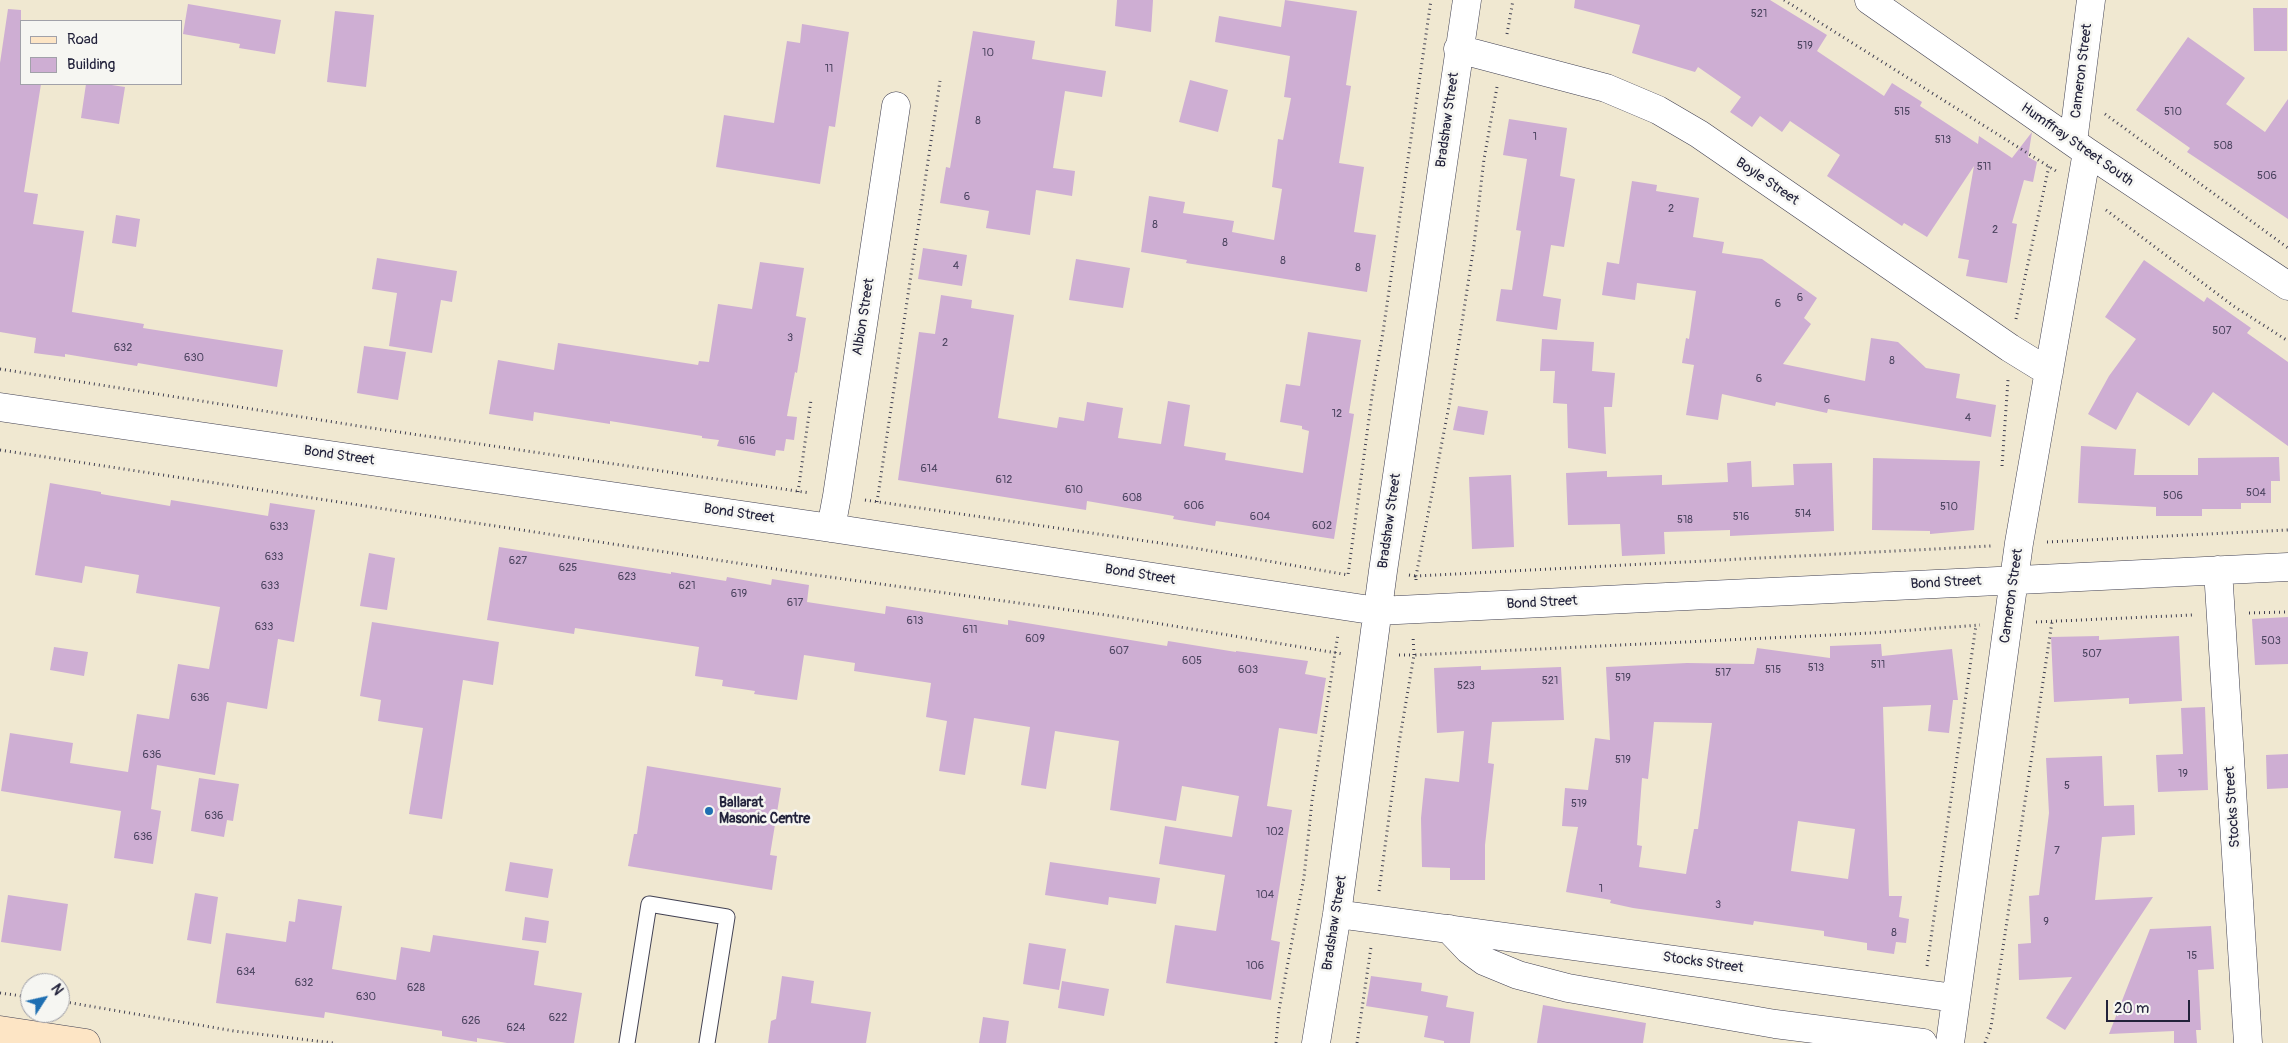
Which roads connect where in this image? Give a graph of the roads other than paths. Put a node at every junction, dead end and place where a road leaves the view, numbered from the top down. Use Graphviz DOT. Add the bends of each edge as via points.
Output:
graph roads {
  1 [pos="1466,0"];
  2 [pos="1869,0"];
  3 [pos="2091,0"];
  4 [pos="1458,49"];
  5 [pos="896,106"];
  6 [pos="2080,147"];
  7 [pos="2288,286"];
  8 [pos="2049,372"];
  9 [pos="0,407"];
  10 [pos="830,528"];
  11 [pos="2288,568"];
  12 [pos="2218,570"];
  13 [pos="2014,580"];
  14 [pos="1377,611"];
  15 [pos="1337,914"];
  16 [pos="1450,929"];
  17 [pos="1956,998"];
  18 [pos="0,1030"];
  19 [pos="86,1043"];
  20 [pos="627,1043"];
  21 [pos="706,1043"];
  22 [pos="1316,1043"];
  23 [pos="1923,1043"];
  24 [pos="1951,1043"];
  25 [pos="2248,1043"];
  1 -- 4 [label="street, Bradshaw Street"];
  2 -- 6 [label="street, Humffray Street South"];
  3 -- 6 [label="street, Cameron Street" via="2079,96"];
  4 -- 8 [label="street, Boyle Street" via="1606,88 1658,110 1699,134"];
  4 -- 14 [label="street, Bradshaw Street"];
  5 -- 10 [label="street, Albion Street"];
  6 -- 7 [label="street, Humffray Street South"];
  6 -- 8 [label="street, Cameron Street" via="2079,190"];
  8 -- 13 [label="street, Cameron Street" via="2008,545"];
  9 -- 10 [label="street, Bond Street"];
  10 -- 14 [label="street, Bond Street"];
  11 -- 12 [label="street, Bond Street"];
  12 -- 13 [label="street, Bond Street"];
  12 -- 25 [label="street, Stocks Street"];
  13 -- 14 [label="street, Bond Street"];
  13 -- 17 [label="street, Cameron Street"];
  14 -- 15 [label="street, Bradshaw Street"];
  15 -- 16 [label="street, Stocks Street"];
  15 -- 22 [label="street, Bradshaw Street"];
  16 -- 17 [label="street, Stocks Street"];
  16 -- 23 [label="street" via="1462,944 1484,961 1518,975 1568,988 1774,1024"];
  17 -- 24 [label="street, Cameron Street"];
  18 -- 19 [label="main road"];
  20 -- 21 [label="lane" via="649,904 727,917"];
}
